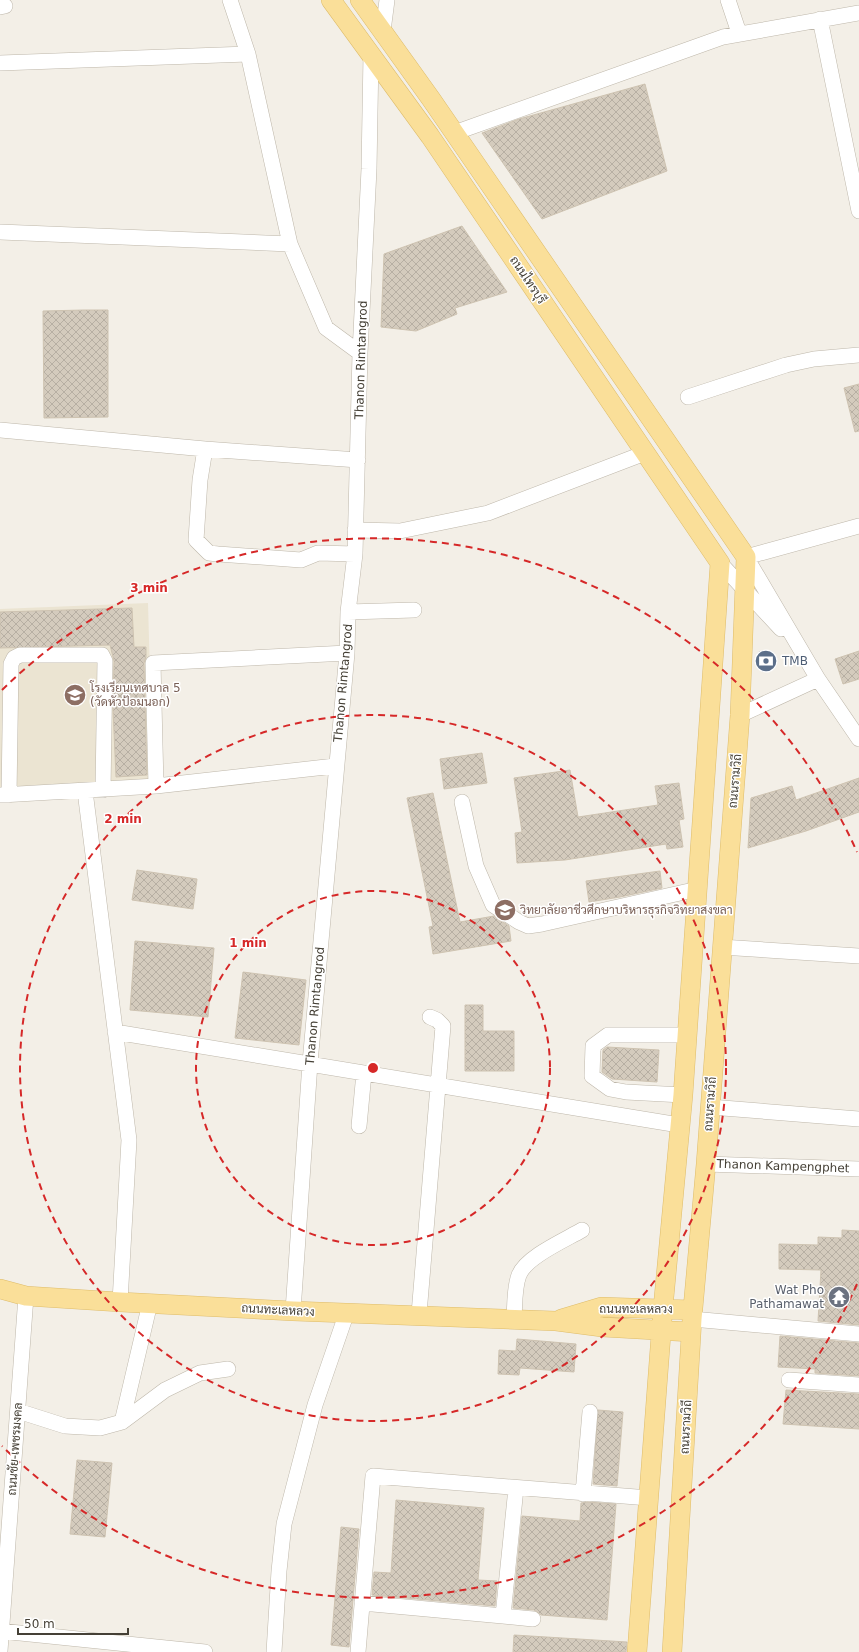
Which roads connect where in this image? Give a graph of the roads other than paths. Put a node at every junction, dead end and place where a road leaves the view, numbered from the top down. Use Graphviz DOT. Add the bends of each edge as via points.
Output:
graph roads {
  1 [pos="230,0"];
  2 [pos="331,0"];
  3 [pos="360,0"];
  4 [pos="387,0"];
  5 [pos="728,0"];
  6 [pos="859,13"];
  7 [pos="820,19"];
  8 [pos="383,32"];
  9 [pos="739,33"];
  10 [pos="248,54"];
  11 [pos="371,55"];
  12 [pos="0,63"];
  13 [pos="454,133"];
  14 [pos="859,211"];
  15 [pos="0,232"];
  16 [pos="290,244"];
  17 [pos="360,353"];
  18 [pos="859,355"];
  19 [pos="688,397"];
  20 [pos="0,430"];
  21 [pos="205,449"];
  22 [pos="645,453"];
  23 [pos="358,460"];
  24 [pos="859,526"];
  25 [pos="355,530"];
  26 [pos="355,554"];
  27 [pos="746,557"];
  28 [pos="720,563"];
  29 [pos="745,589"];
  30 [pos="414,610"];
  31 [pos="348,612"];
  32 [pos="801,652"];
  33 [pos="346,653"];
  34 [pos="818,679"];
  35 [pos="740,715"];
  36 [pos="859,739"];
  37 [pos="335,766"];
  38 [pos="156,786"];
  39 [pos="103,790"];
  40 [pos="85,791"];
  41 [pos="462,802"];
  42 [pos="698,889"];
  43 [pos="721,947"];
  44 [pos="859,956"];
  45 [pos="430,1017"];
  46 [pos="115,1032"];
  47 [pos="686,1035"];
  48 [pos="310,1063"];
  49 [pos="364,1073"];
  50 [pos="438,1085"];
  51 [pos="683,1094"];
  52 [pos="710,1107"];
  53 [pos="859,1119"];
  54 [pos="679,1125"];
  55 [pos="359,1126"];
  56 [pos="706,1164"];
  57 [pos="859,1169"];
  58 [pos="582,1230"];
  59 [pos="0,1289"];
  60 [pos="26,1296"];
  61 [pos="120,1302"];
  62 [pos="150,1303"];
  63 [pos="664,1308"];
  64 [pos="292,1311"];
  65 [pos="348,1312"];
  66 [pos="419,1314"];
  67 [pos="514,1319"];
  68 [pos="556,1320"];
  69 [pos="692,1321"];
  70 [pos="662,1332"];
  71 [pos="859,1334"];
  72 [pos="228,1369"];
  73 [pos="789,1380"];
  74 [pos="859,1385"];
  75 [pos="18,1412"];
  76 [pos="590,1412"];
  77 [pos="122,1422"];
  78 [pos="516,1488"];
  79 [pos="583,1494"];
  80 [pos="649,1498"];
  81 [pos="362,1603"];
  82 [pos="503,1616"];
  83 [pos="533,1619"];
  84 [pos="1,1631"];
  85 [pos="0,1651"];
  86 [pos="205,1652"];
  87 [pos="274,1652"];
  88 [pos="358,1652"];
  89 [pos="637,1652"];
  90 [pos="672,1652"];
  1 -- 10 [label="street"];
  2 -- 11 [label="main road, ถนนไทรบุรี"];
  3 -- 8 [label="main road, ถนนไทรบุรี"];
  4 -- 8 [label="street"];
  5 -- 9 [label="street"];
  6 -- 7 [label="street"];
  7 -- 9 [label="street"];
  7 -- 14 [label="street"];
  8 -- 13 [label="main road, ถนนไทรบุรี"];
  9 -- 13 [label="street"];
  10 -- 12 [label="street"];
  10 -- 16 [label="street"];
  11 -- 17 [label="street, Thanon Rimtangrod" via="369,169"];
  11 -- 22 [label="main road, ถนนไทรบุรี" via="430,136"];
  13 -- 27 [label="main road, ถนนไทรบุรี"];
  15 -- 16 [label="street"];
  16 -- 17 [label="street" via="326,328"];
  17 -- 23 [label="street, Thanon Rimtangrod"];
  18 -- 19 [label="street" via="814,359 786,365"];
  20 -- 21 [label="street"];
  21 -- 23 [label="street"];
  21 -- 26 [label="street" via="196,540 205,550 218,554 301,560 318,553"];
  22 -- 25 [label="street" via="488,513 400,532"];
  22 -- 28 [label="main road, ถนนไทรบุรี"];
  23 -- 25 [label="street, Thanon Rimtangrod"];
  24 -- 27 [label="street"];
  25 -- 26 [label="street, Thanon Rimtangrod"];
  26 -- 31 [label="street, Thanon Rimtangrod"];
  27 -- 28 [label="main road"];
  27 -- 29 [label="main road, ถนนรามวิถี"];
  27 -- 32 [label="street"];
  28 -- 29 [label="street"];
  28 -- 42 [label="main road"];
  29 -- 32 [label="street"];
  29 -- 35 [label="main road, ถนนรามวิถี"];
  30 -- 31 [label="street"];
  31 -- 33 [label="street, Thanon Rimtangrod"];
  32 -- 34 [label="street"];
  33 -- 37 [label="street, Thanon Rimtangrod"];
  33 -- 38 [label="street" via="153,663"];
  34 -- 35 [label="street"];
  34 -- 36 [label="street"];
  35 -- 43 [label="main road, ถนนรามวิถี"];
  37 -- 38 [label="street"];
  37 -- 48 [label="street, Thanon Rimtangrod"];
  38 -- 39 [label="street"];
  39 -- 40 [label="street"];
  39 -- 40 [label="street" via="105,660 102,655 20,655 14,658 11,664 5,795"];
  40 -- 46 [label="street"];
  41 -- 42 [label="street" via="476,866 493,905 528,926"];
  42 -- 47 [label="main road"];
  43 -- 44 [label="street"];
  43 -- 52 [label="main road, ถนนรามวิถี"];
  45 -- 50 [label="street" via="442,1026"];
  46 -- 48 [label="street"];
  46 -- 61 [label="street" via="128,1140"];
  47 -- 51 [label="main road"];
  47 -- 51 [label="street" via="608,1035 593,1046 592,1076 610,1089"];
  48 -- 49 [label="street"];
  48 -- 64 [label="street, Thanon Rimtangrod"];
  49 -- 50 [label="street"];
  49 -- 55 [label="street"];
  50 -- 54 [label="street"];
  50 -- 66 [label="street"];
  51 -- 54 [label="main road"];
  52 -- 53 [label="street"];
  52 -- 56 [label="main road, ถนนรามวิถี"];
  54 -- 63 [label="main road"];
  56 -- 57 [label="street, Thanon Kampengphet"];
  56 -- 69 [label="main road, ถนนรามวิถี"];
  58 -- 67 [label="street" via="533,1259 523,1268 519,1276"];
  59 -- 60 [label="main road, ถนนทะเลหลวง"];
  60 -- 61 [label="main road, ถนนทะเลหลวง"];
  60 -- 75 [label="street, ถนนชัย-เพชรมงคล"];
  61 -- 62 [label="main road, ถนนทะเลหลวง"];
  62 -- 64 [label="main road, ถนนทะเลหลวง"];
  62 -- 77 [label="street"];
  63 -- 68 [label="main road, ถนนทะเลหลวง" via="601,1307"];
  63 -- 69 [label="main road, ถนนทะเลหลวง"];
  63 -- 70 [label="main road"];
  64 -- 65 [label="main road, ถนนทะเลหลวง"];
  65 -- 66 [label="main road, ถนนทะเลหลวง"];
  65 -- 87 [label="street" via="316,1405 284,1524"];
  66 -- 67 [label="main road, ถนนทะเลหลวง"];
  67 -- 68 [label="main road, ถนนทะเลหลวง"];
  68 -- 70 [label="main road, ถนนทะเลหลวง"];
  69 -- 70 [label="main road, ถนนทะเลหลวง"];
  69 -- 71 [label="street"];
  69 -- 90 [label="main road, ถนนรามวิถี"];
  70 -- 80 [label="main road"];
  72 -- 77 [label="street" via="200,1373 165,1390"];
  73 -- 74 [label="street"];
  75 -- 77 [label="street" via="65,1426 100,1428"];
  75 -- 84 [label="street, ถนนชัย-เพชรมงคล"];
  76 -- 79 [label="street"];
  78 -- 79 [label="street"];
  78 -- 81 [label="street" via="373,1476"];
  78 -- 82 [label="street"];
  79 -- 80 [label="street"];
  80 -- 89 [label="main road"];
  81 -- 82 [label="street"];
  81 -- 88 [label="street"];
  82 -- 83 [label="street"];
  84 -- 85 [label="street, ถนนชัย-เพชรมงคล"];
  84 -- 86 [label="street"];
}
